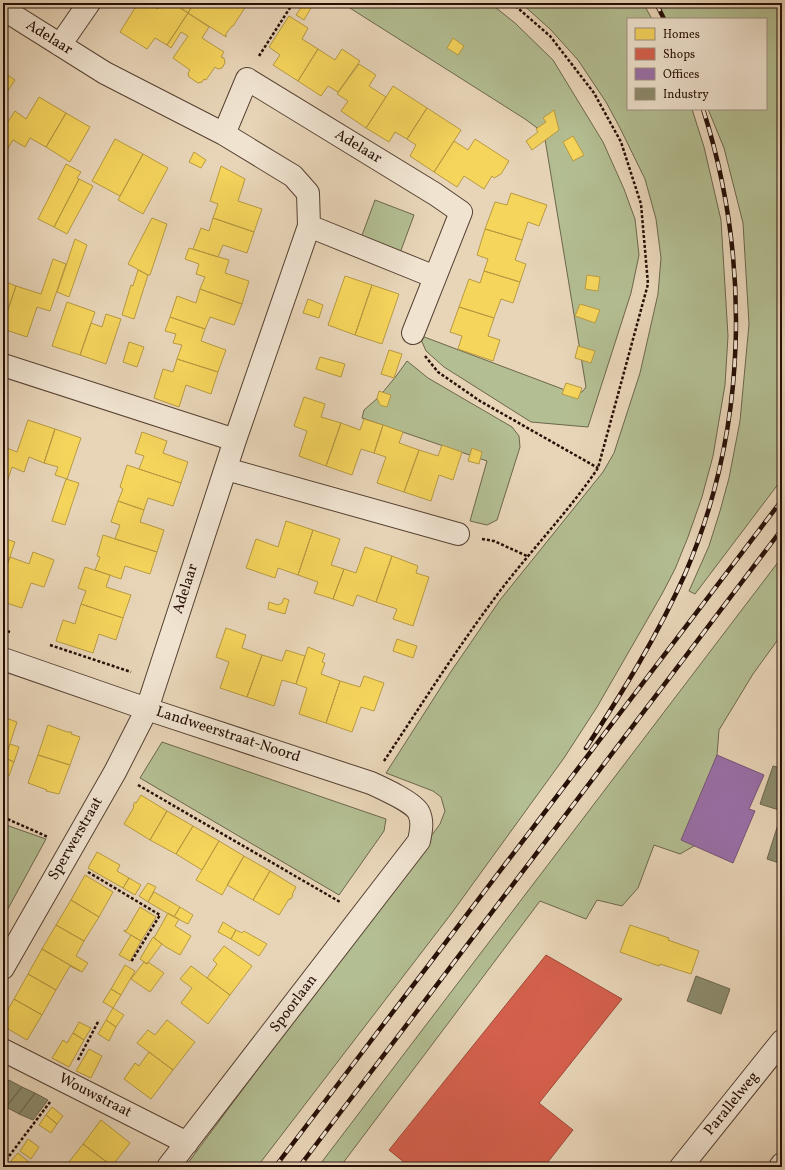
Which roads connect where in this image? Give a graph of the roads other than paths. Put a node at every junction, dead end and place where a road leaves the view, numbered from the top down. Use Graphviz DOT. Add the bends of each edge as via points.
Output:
graph roads {
  1 [pos="89,3"];
  2 [pos="3,8"];
  3 [pos="60,45"];
  4 [pos="224,134"];
  5 [pos="309,226"];
  6 [pos="435,277"];
  7 [pos="413,333"];
  8 [pos="3,365"];
  9 [pos="235,440"];
  10 [pos="226,468"];
  11 [pos="458,534"];
  12 [pos="3,659"];
  13 [pos="147,709"];
  14 [pos="419,841"];
  15 [pos="10,941"];
  16 [pos="3,968"];
  17 [pos="782,1041"];
  18 [pos="3,1050"];
  19 [pos="187,1143"];
  20 [pos="782,1164"];
  21 [pos="168,1167"];
  22 [pos="681,1167"];
  23 [pos="780,1167"];
  1 -- 3 [label="street"];
  2 -- 3 [label="street, Adelaar"];
  3 -- 4 [label="street, Adelaar" via="105,73"];
  4 -- 5 [label="street, Adelaar" via="293,176 308,194"];
  4 -- 6 [label="street, Adelaar" via="246,79 435,194 461,212"];
  5 -- 6 [label="street"];
  5 -- 9 [label="street, Adelaar"];
  6 -- 7 [label="street, Adelaar"];
  8 -- 9 [label="street"];
  9 -- 10 [label="street, Adelaar"];
  10 -- 11 [label="street"];
  10 -- 13 [label="street, Adelaar"];
  12 -- 13 [label="street, Landweerstraat-Noord"];
  13 -- 14 [label="street, Landweerstraat-Noord" via="371,783 402,798 419,811 422,825"];
  13 -- 15 [label="street, Sperwerstraat" via="115,772 68,852"];
  14 -- 19 [label="street, Spoorlaan"];
  15 -- 16 [label="street, Sperwerstraat"];
  17 -- 22 [label="street, Parallelweg"];
  18 -- 19 [label="street, Wouwstraat"];
  19 -- 21 [label="street, Spoorlaan"];
  20 -- 23 [label="street"];
}
